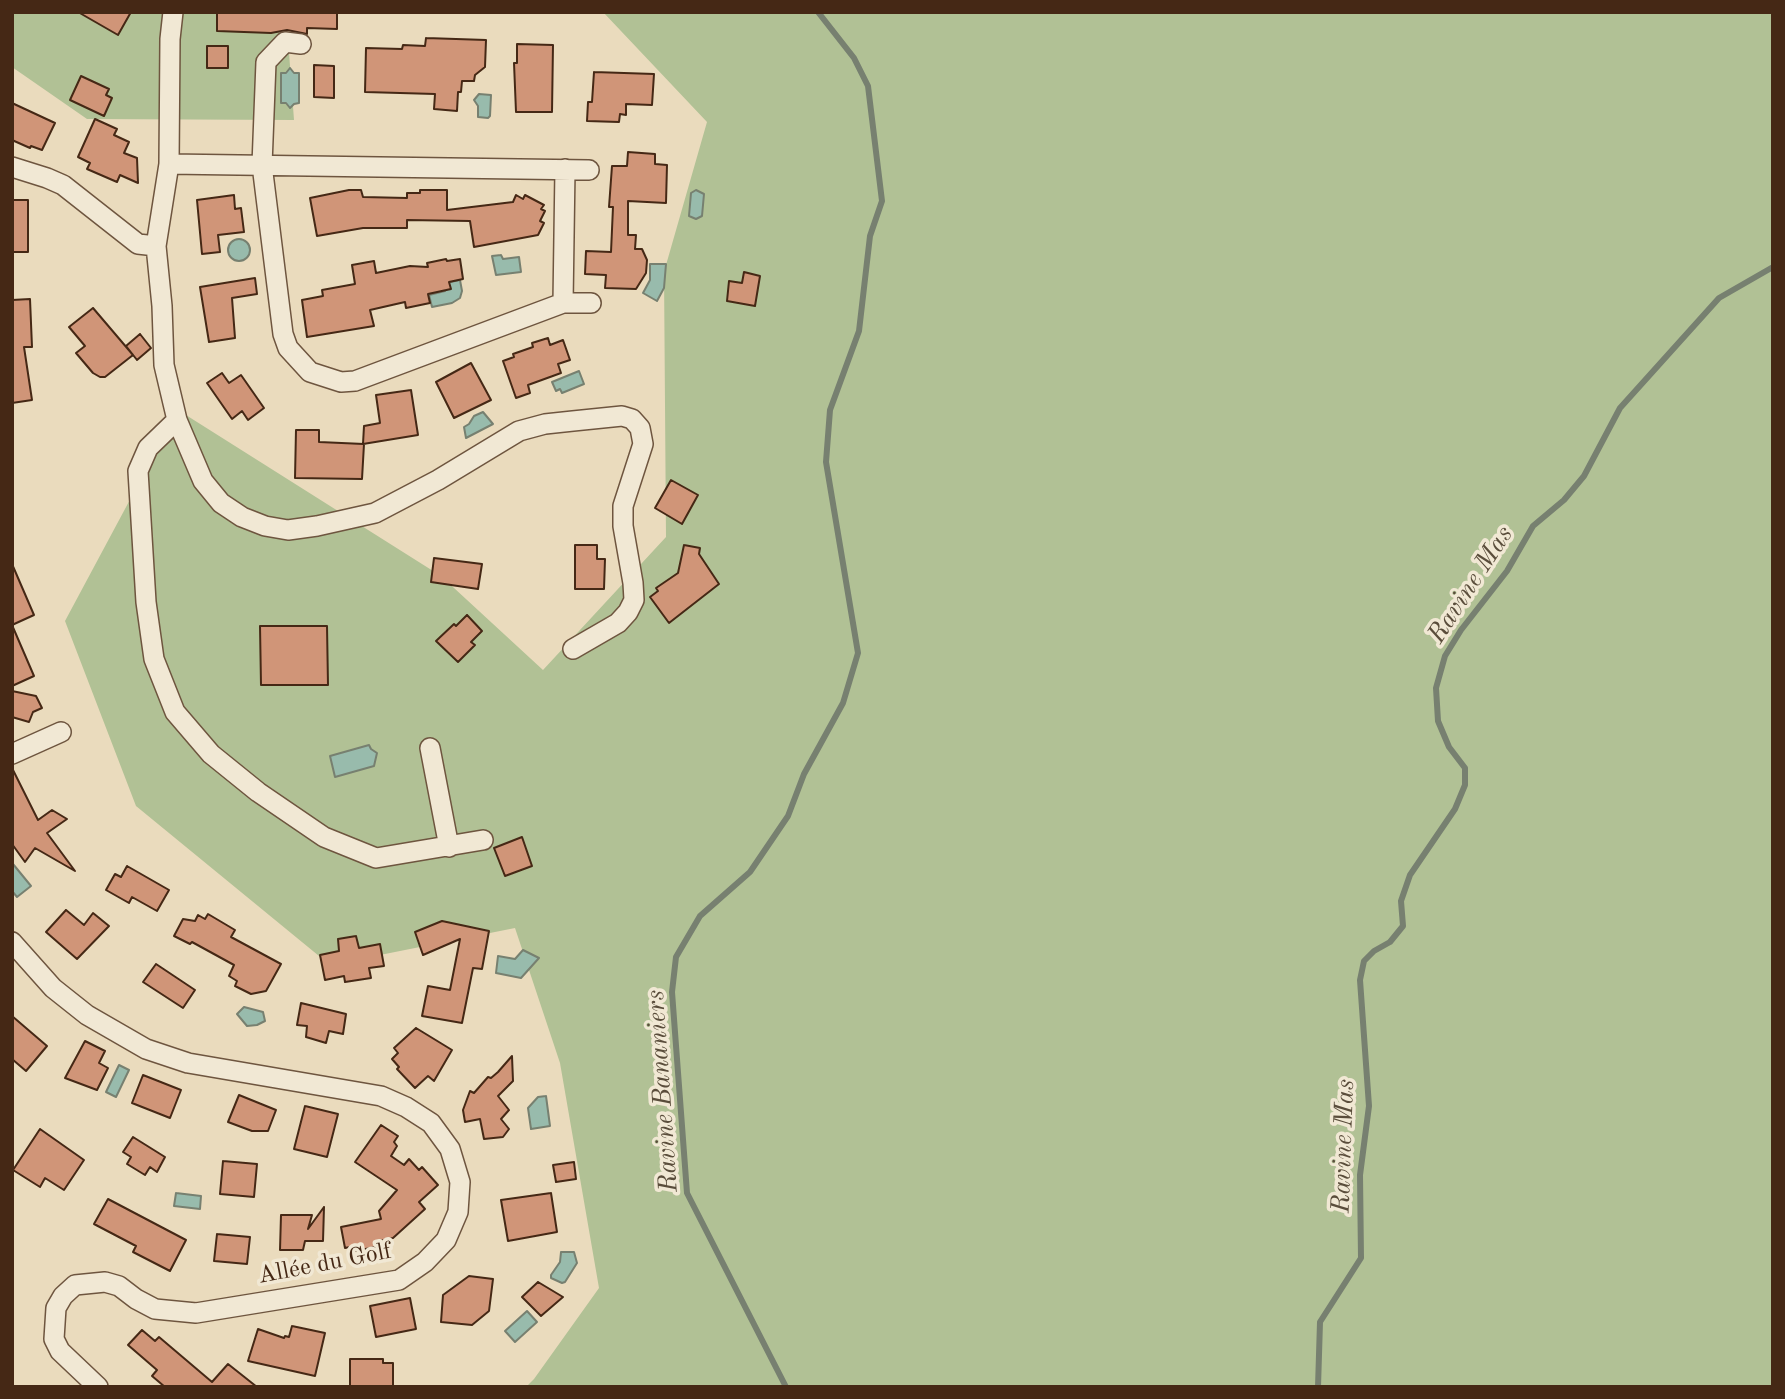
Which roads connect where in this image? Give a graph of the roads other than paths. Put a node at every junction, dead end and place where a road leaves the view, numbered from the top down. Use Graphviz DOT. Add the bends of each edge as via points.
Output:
graph roads {
  1 [pos="173,12"];
  2 [pos="301,44"];
  3 [pos="169,164"];
  4 [pos="262,165"];
  5 [pos="12,167"];
  6 [pos="565,169"];
  7 [pos="589,170"];
  8 [pos="156,246"];
  9 [pos="563,303"];
  10 [pos="591,303"];
  11 [pos="177,420"];
  12 [pos="573,649"];
  13 [pos="61,732"];
  14 [pos="430,748"];
  15 [pos="12,754"];
  16 [pos="483,840"];
  17 [pos="449,846"];
  18 [pos="12,942"];
  19 [pos="98,1387"];
  1 -- 3 [label="street"];
  2 -- 4 [label="street" via="285,42 267,62"];
  3 -- 4 [label="street"];
  3 -- 8 [label="street"];
  4 -- 6 [label="street"];
  4 -- 9 [label="street" via="283,334 288,348 310,372 341,382 368,377"];
  5 -- 8 [label="street" via="63,185 138,244"];
  6 -- 7 [label="street"];
  6 -- 9 [label="street"];
  8 -- 11 [label="street" via="164,365"];
  9 -- 10 [label="street"];
  11 -- 12 [label="street" via="203,481 221,503 242,517 288,530 375,513 526,429 622,416 632,419 640,428 643,444 623,506 634,600 618,623"];
  11 -- 17 [label="street" via="148,448 138,471 154,659 175,712 211,754 324,837 376,858"];
  13 -- 15 [label="street"];
  14 -- 17 [label="street"];
  16 -- 17 [label="street"];
  18 -- 19 [label="street, Allée du Golf" via="53,988 87,1015 146,1049 188,1063 381,1096 406,1107 430,1123 450,1149 460,1182 458,1212 446,1240 398,1280 196,1313 155,1309 105,1282 75,1285 56,1308 54,1339 60,1351"];
}
